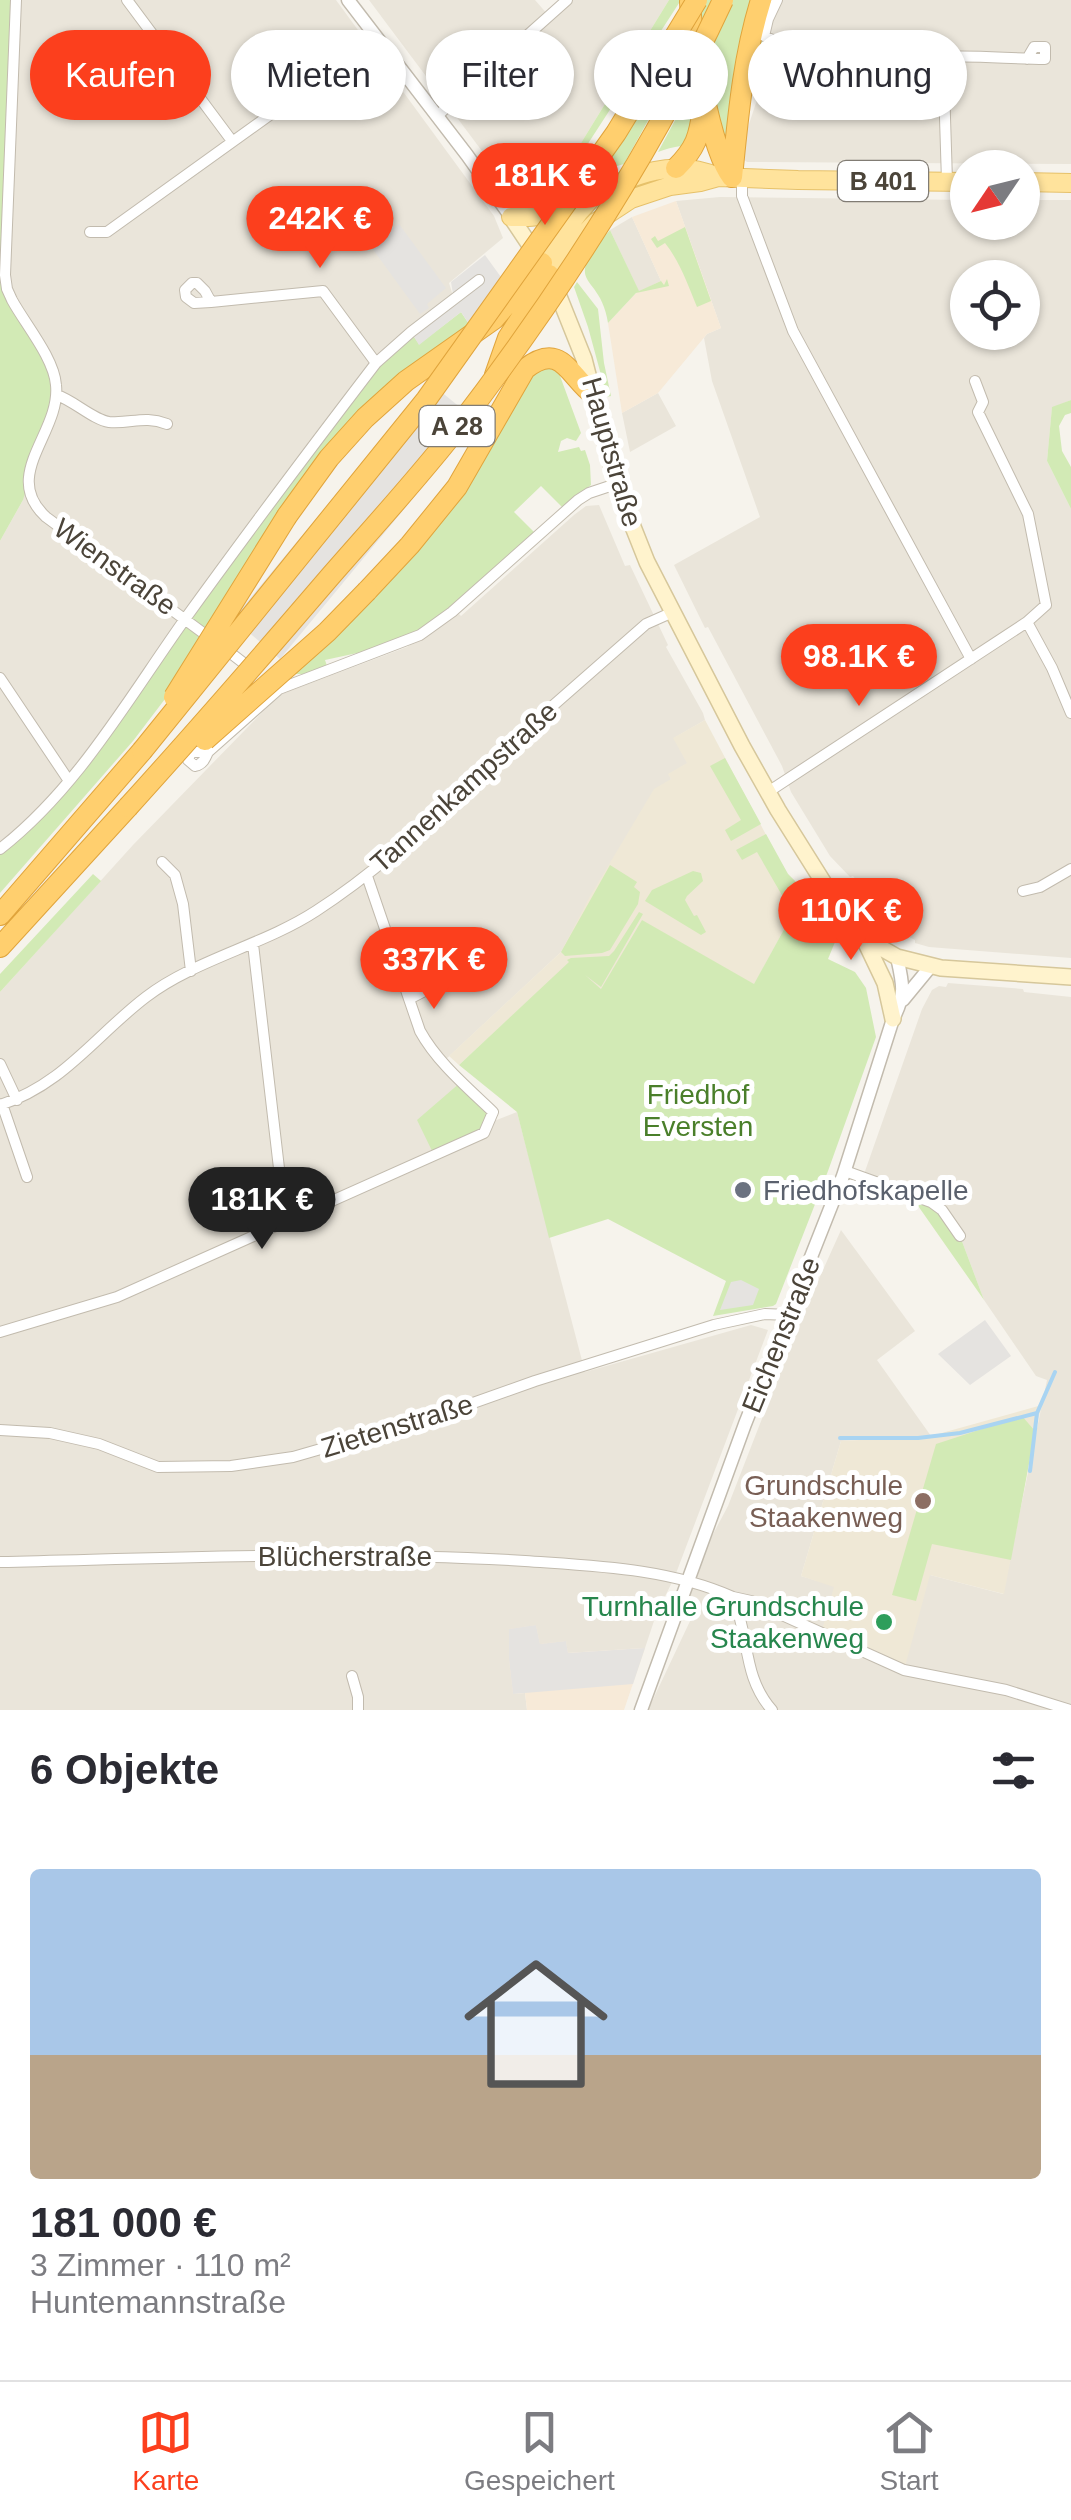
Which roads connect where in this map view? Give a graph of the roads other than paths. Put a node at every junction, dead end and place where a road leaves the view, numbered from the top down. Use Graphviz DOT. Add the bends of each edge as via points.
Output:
graph roads {
  1 [pos="16,0"];
  2 [pos="127,0"];
  3 [pos="348,0"];
  4 [pos="567,0"];
  5 [pos="694,0"];
  6 [pos="723,0"];
  7 [pos="761,0"];
  8 [pos="777,0"];
  9 [pos="371,30"];
  10 [pos="533,30"];
  11 [pos="694,30"];
  12 [pos="765,30"];
  13 [pos="967,56"];
  14 [pos="1028,59"];
  15 [pos="406,76"];
  16 [pos="426,102"];
  17 [pos="262,120"];
  18 [pos="440,120"];
  19 [pos="700,120"];
  20 [pos="711,120"];
  21 [pos="945,120"];
  22 [pos="232,141"];
  23 [pos="676,168"];
  24 [pos="947,181"];
  25 [pos="950,181"];
  26 [pos="734,182"];
  27 [pos="1040,182"];
  28 [pos="1071,183"];
  29 [pos="598,192"];
  30 [pos="512,218"];
  31 [pos="90,232"];
  32 [pos="546,269"];
  33 [pos="479,280"];
  34 [pos="212,302"];
  35 [pos="376,363"];
  36 [pos="976,381"];
  37 [pos="56,395"];
  38 [pos="594,395"];
  39 [pos="167,424"];
  40 [pos="482,446"];
  41 [pos="616,484"];
  42 [pos="672,612"];
  43 [pos="185,619"];
  44 [pos="1027,622"];
  45 [pos="971,658"];
  46 [pos="0,678"];
  47 [pos="279,689"];
  48 [pos="1071,713"];
  49 [pos="142,752"];
  50 [pos="208,752"];
  51 [pos="69,780"];
  52 [pos="768,792"];
  53 [pos="128,807"];
  54 [pos="0,849"];
  55 [pos="162,862"];
  56 [pos="1071,868"];
  57 [pos="367,876"];
  58 [pos="1023,891"];
  59 [pos="0,915"];
  60 [pos="858,929"];
  61 [pos="252,944"];
  62 [pos="0,947"];
  63 [pos="897,958"];
  64 [pos="483,960"];
  65 [pos="931,966"];
  66 [pos="191,971"];
  67 [pos="1071,976"];
  68 [pos="882,978"];
  69 [pos="409,999"];
  70 [pos="903,1000"];
  71 [pos="894,1019"];
  72 [pos="0,1064"];
  73 [pos="16,1100"];
  74 [pos="1,1104"];
  75 [pos="844,1170"];
  76 [pos="28,1177"];
  77 [pos="285,1220"];
  78 [pos="960,1236"];
  79 [pos="788,1316"];
  80 [pos="0,1332"];
  81 [pos="0,1430"];
  82 [pos="0,1562"];
  83 [pos="688,1581"];
  84 [pos="733,1597"];
  85 [pos="352,1676"];
  86 [pos="358,1710"];
  87 [pos="642,1710"];
  88 [pos="772,1710"];
  89 [pos="1070,1710"];
  1 -- 37 [label="street" via="6,275 12,300 52,367"];
  2 -- 22 [label="street"];
  3 -- 9 [label="street, Hauptstraße"];
  4 -- 10 [label="street"];
  5 -- 11 [label="highway"];
  5 -- 49 [label="highway, A 28, bridge" via="616,132 426,400"];
  6 -- 53 [label="highway, A 28, bridge" via="611,204 449,438"];
  7 -- 26 [label="highway" via="738,100"];
  8 -- 12 [label="street"];
  13 -- 14 [label="street"];
  15 -- 16 [label="street, Hauptstraße"];
  17 -- 22 [label="street"];
  18 -- 30 [label="street, Hauptstraße"];
  19 -- 23 [label="highway" via="696,143"];
  20 -- 26 [label="highway"];
  21 -- 24 [label="street"];
  22 -- 31 [label="street" via="107,232"];
  23 -- 26 [label="main road, B 401"];
  23 -- 29 [label="main road, B 401" via="632,176"];
  24 -- 25 [label="main road, B 401"];
  24 -- 26 [label="main road, B 401"];
  26 -- 32 [label="main road" via="670,186 622,204"];
  26 -- 45 [label="street" via="793,330"];
  27 -- 28 [label="main road"];
  29 -- 30 [label="main road" via="538,216"];
  29 -- 32 [label="main road, B 401"];
  30 -- 32 [label="main road, Hauptstraße"];
  32 -- 38 [label="main road, Hauptstraße"];
  32 -- 40 [label="highway" via="498,360"];
  32 -- 49 [label="highway, bridge" via="494,320 406,381 320,470"];
  33 -- 35 [label="street"];
  34 -- 35 [label="street" via="323,290"];
  35 -- 43 [label="street"];
  36 -- 44 [label="street" via="984,402 978,412 1028,514 1046,605"];
  37 -- 39 [label="street" via="102,420"];
  37 -- 43 [label="street, Wienstraße" via="28,476 32,503"];
  38 -- 40 [label="highway" via="560,361 536,361 517,379"];
  38 -- 41 [label="main road, Hauptstraße"];
  40 -- 53 [label="highway, bridge" via="441,508 367,592"];
  41 -- 42 [label="main road, Hauptstraße"];
  41 -- 47 [label="street" via="578,500 420,635"];
  42 -- 52 [label="main road, Hauptstraße"];
  42 -- 57 [label="street, Tannenkampstraße" via="646,624"];
  43 -- 47 [label="street, Wienstraße"];
  43 -- 51 [label="street"];
  44 -- 45 [label="street"];
  44 -- 48 [label="street"];
  45 -- 52 [label="street"];
  46 -- 51 [label="street"];
  47 -- 50 [label="street"];
  49 -- 59 [label="highway, A 28"];
  51 -- 54 [label="street"];
  52 -- 60 [label="main road, Hauptstraße"];
  53 -- 62 [label="highway, A 28"];
  55 -- 66 [label="street" via="175,875 183,904"];
  56 -- 58 [label="street"];
  57 -- 61 [label="street, Tannenkampstraße"];
  57 -- 69 [label="street"];
  60 -- 63 [label="main road, Hauptstraße"];
  60 -- 68 [label="main road"];
  61 -- 66 [label="street, Tannenkampstraße"];
  61 -- 77 [label="street"];
  63 -- 65 [label="main road"];
  63 -- 68 [label="main road"];
  63 -- 70 [label="street"];
  64 -- 69 [label="street"];
  65 -- 67 [label="main road"];
  65 -- 70 [label="street, Eichenstraße"];
  66 -- 73 [label="street, Tannenkampstraße" via="147,996 65,1071"];
  68 -- 71 [label="main road"];
  69 -- 77 [label="street" via="426,1042 493,1112 484,1133"];
  70 -- 71 [label="street, Eichenstraße"];
  71 -- 75 [label="street, Eichenstraße"];
  72 -- 73 [label="street"];
  73 -- 74 [label="street, Tannenkampstraße"];
  74 -- 76 [label="street"];
  75 -- 78 [label="street" via="932,1202"];
  75 -- 79 [label="street, Eichenstraße"];
  77 -- 80 [label="street" via="117,1296"];
  79 -- 81 [label="street, Zietenstraße" via="714,1324 278,1460 158,1467 99,1444"];
  79 -- 83 [label="street, Eichenstraße"];
  82 -- 83 [label="street, Blücherstraße" via="443,1556 614,1567"];
  83 -- 84 [label="street, Blücherstraße"];
  83 -- 87 [label="street, Eichenstraße"];
  84 -- 88 [label="street" via="750,1674"];
  84 -- 89 [label="street, Blücherstraße" via="896,1668"];
  85 -- 86 [label="street"];
}
